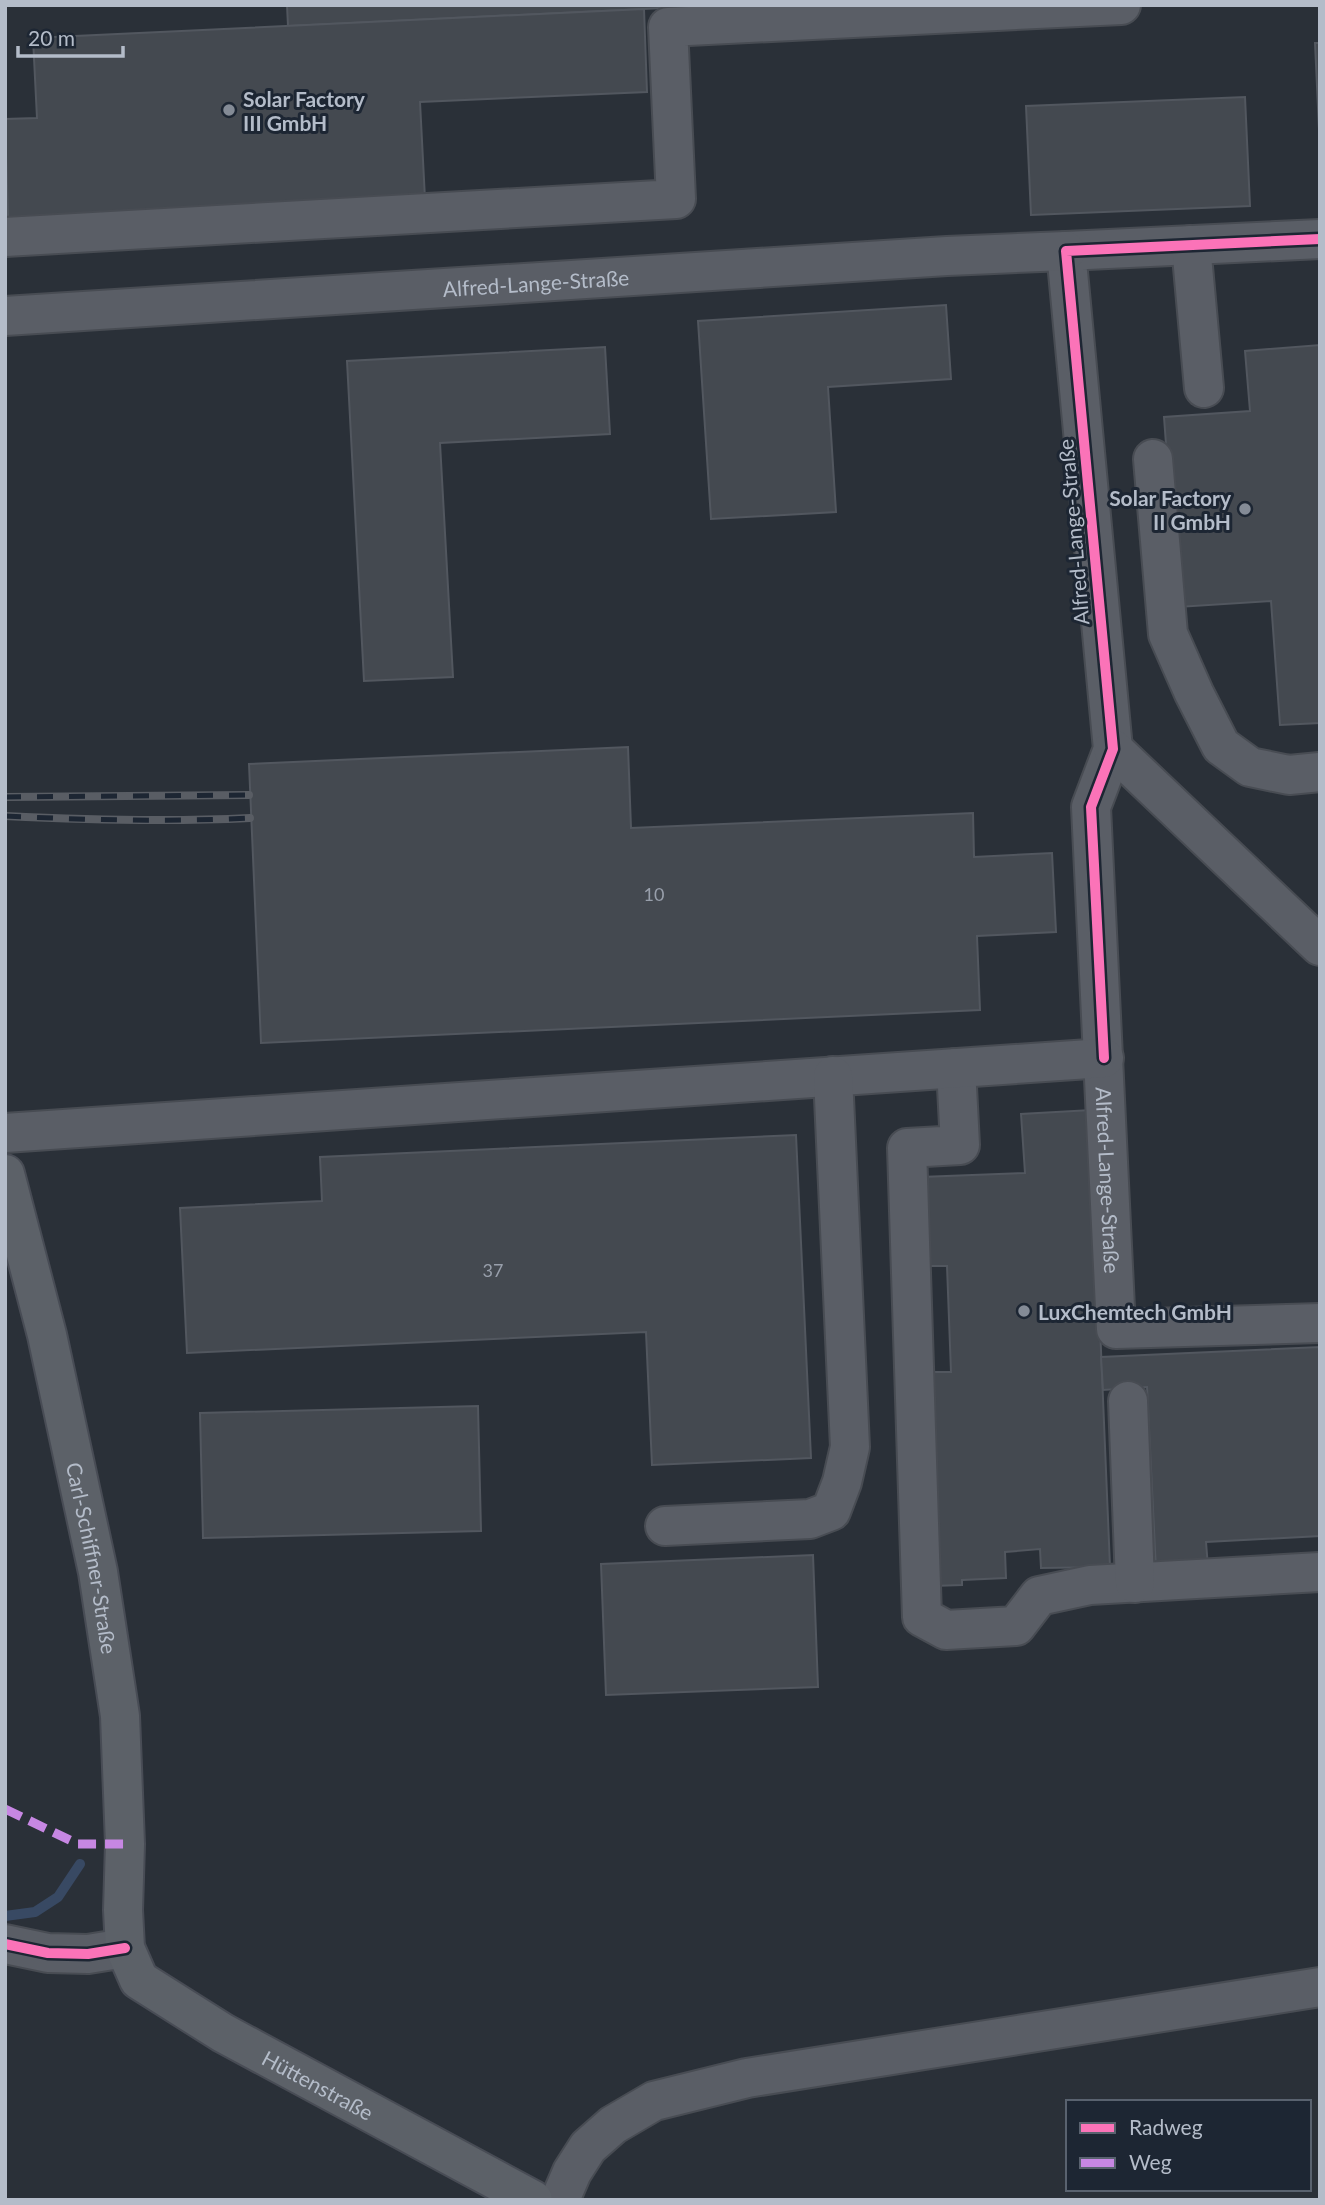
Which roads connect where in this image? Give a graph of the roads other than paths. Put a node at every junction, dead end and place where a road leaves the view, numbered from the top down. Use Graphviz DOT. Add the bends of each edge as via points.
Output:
graph roads {
  1 [pos="1121,5"];
  2 [pos="5,237"];
  3 [pos="1320,239"];
  4 [pos="1191,245"];
  5 [pos="1066,251"];
  6 [pos="5,316"];
  7 [pos="1203,388"];
  8 [pos="1153,459"];
  9 [pos="1112,750"];
  10 [pos="1320,772"];
  11 [pos="1320,946"];
  12 [pos="1104,1058"];
  13 [pos="956,1068"];
  14 [pos="833,1076"];
  15 [pos="5,1133"];
  16 [pos="5,1174"];
  17 [pos="1320,1323"];
  18 [pos="1128,1401"];
  19 [pos="665,1527"];
  20 [pos="1320,1572"];
  21 [pos="1135,1583"];
  22 [pos="5,1944"];
  23 [pos="125,1948"];
  24 [pos="1320,1987"];
  25 [pos="533,2200"];
  26 [pos="561,2200"];
  1 -- 2 [label="street" via="668,27 676,199"];
  3 -- 4 [label="street, Alfred-Lange-Straße"];
  4 -- 5 [label="street, Alfred-Lange-Straße"];
  4 -- 7 [label="street"];
  5 -- 6 [label="street, Alfred-Lange-Straße"];
  5 -- 9 [label="street, Alfred-Lange-Straße"];
  8 -- 10 [label="street" via="1168,634 1216,736 1222,746 1251,767 1289,775"];
  9 -- 11 [label="street"];
  9 -- 12 [label="street, Alfred-Lange-Straße" via="1091,807"];
  12 -- 13 [label="street"];
  12 -- 17 [label="street, Alfred-Lange-Straße" via="1116,1329"];
  13 -- 14 [label="street"];
  13 -- 21 [label="street" via="960,1145 907,1148 922,1617 946,1630 1016,1626 1040,1596"];
  14 -- 15 [label="street"];
  14 -- 19 [label="street" via="850,1447 842,1482 831,1511 810,1519"];
  16 -- 23 [label="main road, Carl-Schiffner-Straße" via="47,1335 98,1572 120,1716"];
  18 -- 21 [label="street"];
  20 -- 21 [label="street"];
  22 -- 23 [label="street" via="48,1953 88,1954"];
  23 -- 25 [label="main road, Hüttenstraße" via="139,1980 184,2010"];
  24 -- 26 [label="street" via="747,2078 654,2102 613,2125 588,2147"];
}
